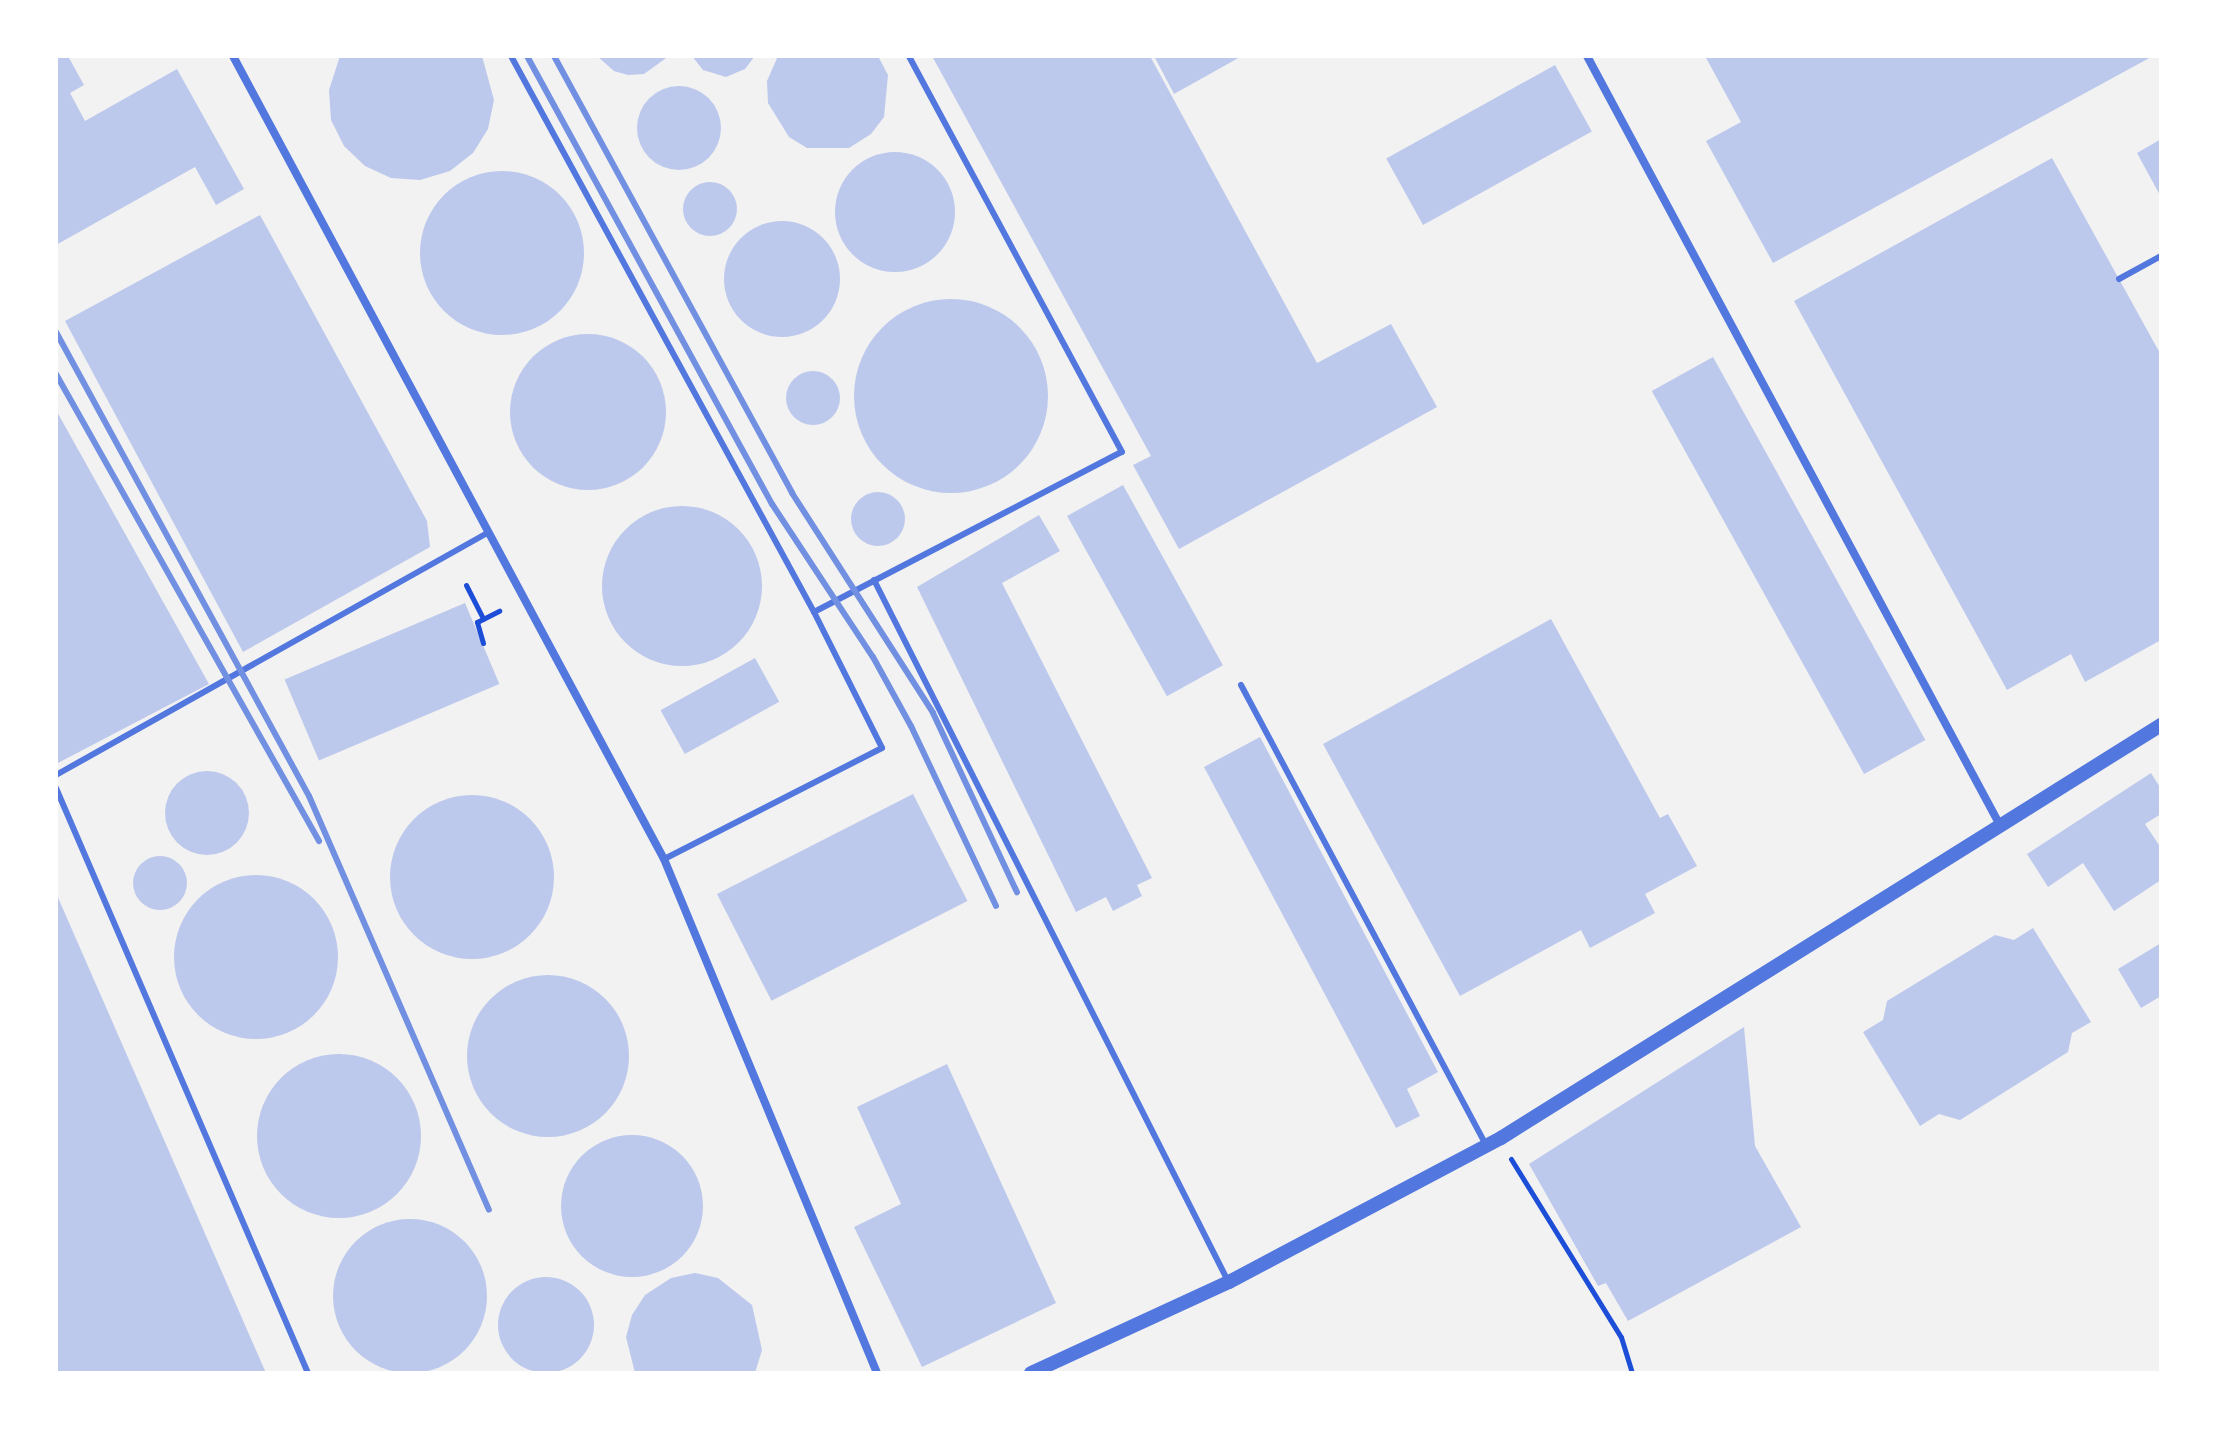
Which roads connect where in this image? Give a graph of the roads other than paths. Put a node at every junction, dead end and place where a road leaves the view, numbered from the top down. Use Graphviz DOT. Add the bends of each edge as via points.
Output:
graph roads {
  1 [pos="233,56"];
  2 [pos="511,56"];
  3 [pos="909,56"];
  4 [pos="1587,56"];
  5 [pos="2161,256"];
  6 [pos="2119,279"];
  7 [pos="487,533"];
  8 [pos="874,580"];
  9 [pos="814,612"];
  10 [pos="1241,685"];
  11 [pos="2161,725"];
  12 [pos="56,775"];
  13 [pos="56,788"];
  14 [pos="2001,827"];
  15 [pos="664,859"];
  16 [pos="1486,1145"];
  17 [pos="1229,1282"];
  18 [pos="308,1373"];
  19 [pos="877,1373"];
  20 [pos="1031,1373"];
  1 -- 7 [label="street"];
  2 -- 9 [label="lane"];
  3 -- 8 [label="lane" via="1122,452"];
  4 -- 14 [label="street"];
  5 -- 6 [label="lane"];
  7 -- 12 [label="lane"];
  7 -- 15 [label="street"];
  8 -- 9 [label="lane"];
  8 -- 17 [label="lane"];
  9 -- 15 [label="lane" via="882,748"];
  10 -- 16 [label="lane"];
  11 -- 14 [label="street"];
  13 -- 18 [label="lane"];
  14 -- 16 [label="street"];
  15 -- 19 [label="street"];
  16 -- 17 [label="street"];
  17 -- 20 [label="street"];
}
